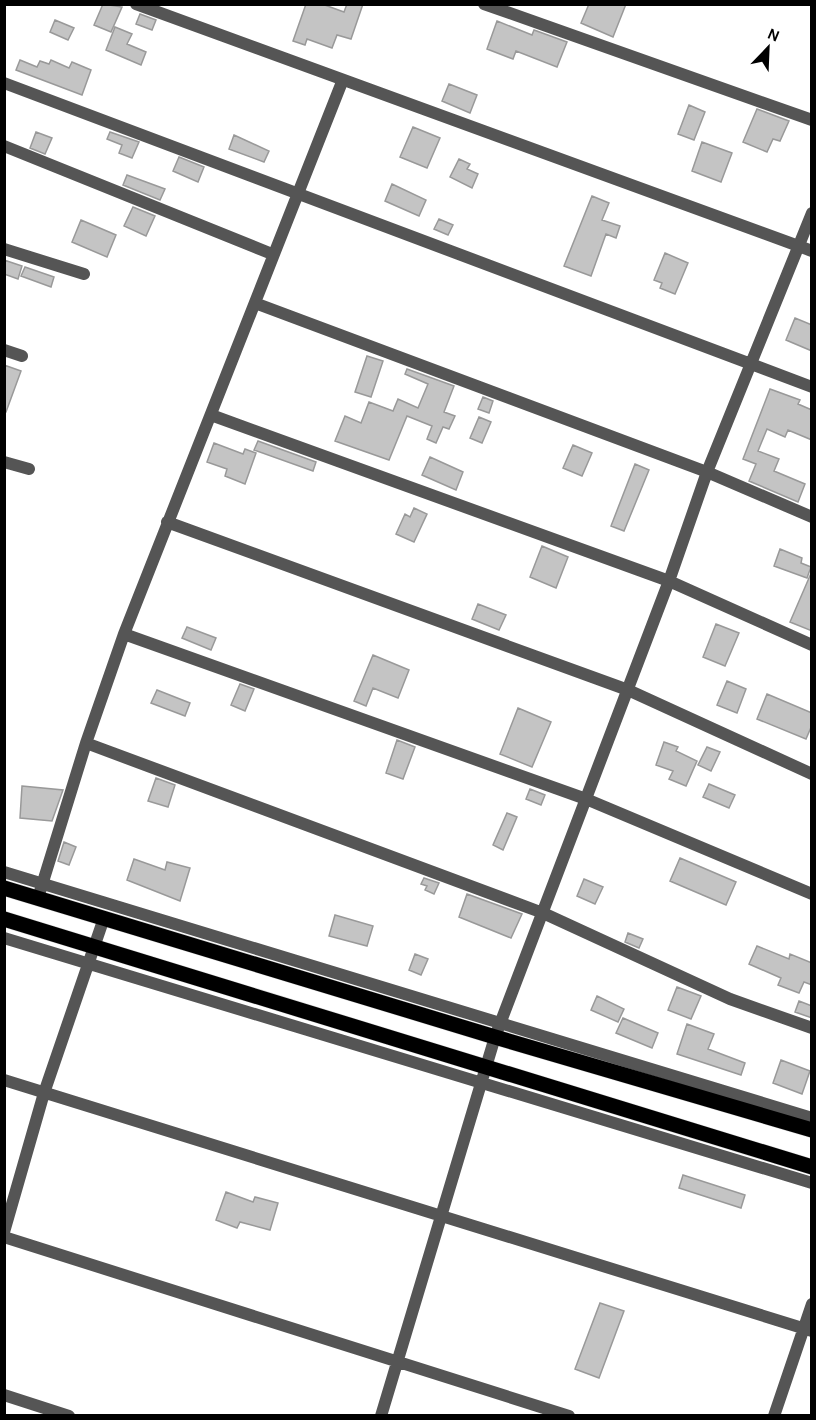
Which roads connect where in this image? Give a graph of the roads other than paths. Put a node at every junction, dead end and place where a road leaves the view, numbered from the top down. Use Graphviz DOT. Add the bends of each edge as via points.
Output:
graph roads {
  1 [pos="136,4"];
  2 [pos="484,4"];
  3 [pos="342,82"];
  4 [pos="4,83"];
  5 [pos="812,120"];
  6 [pos="4,146"];
  7 [pos="298,194"];
  8 [pos="812,213"];
  9 [pos="798,246"];
  10 [pos="4,249"];
  11 [pos="812,251"];
  12 [pos="272,254"];
  13 [pos="84,274"];
  14 [pos="255,303"];
  15 [pos="4,350"];
  16 [pos="22,356"];
  17 [pos="751,363"];
  18 [pos="812,387"];
  19 [pos="212,415"];
  20 [pos="4,462"];
  21 [pos="29,469"];
  22 [pos="707,472"];
  23 [pos="812,517"];
  24 [pos="167,522"];
  25 [pos="669,581"];
  26 [pos="124,634"];
  27 [pos="812,645"];
  28 [pos="628,690"];
  29 [pos="86,743"];
  30 [pos="812,774"];
  31 [pos="586,799"];
  32 [pos="4,872"];
  33 [pos="4,888"];
  34 [pos="41,891"];
  35 [pos="812,894"];
  36 [pos="543,913"];
  37 [pos="104,918"];
  38 [pos="4,919"];
  39 [pos="4,938"];
  40 [pos="95,947"];
  41 [pos="90,964"];
  42 [pos="812,1028"];
  43 [pos="498,1030"];
  44 [pos="488,1068"];
  45 [pos="4,1080"];
  46 [pos="483,1083"];
  47 [pos="44,1093"];
  48 [pos="812,1118"];
  49 [pos="812,1130"];
  50 [pos="812,1167"];
  51 [pos="812,1183"];
  52 [pos="441,1216"];
  53 [pos="4,1232"];
  54 [pos="4,1237"];
  55 [pos="812,1304"];
  56 [pos="808,1330"];
  57 [pos="398,1361"];
  58 [pos="4,1395"];
  59 [pos="69,1416"];
  60 [pos="381,1416"];
  61 [pos="569,1416"];
  62 [pos="774,1416"];
  1 -- 3 [label="street"];
  2 -- 5 [label="street"];
  3 -- 7 [label="street"];
  3 -- 9 [label="street"];
  4 -- 7 [label="street"];
  6 -- 12 [label="street"];
  7 -- 12 [label="street"];
  7 -- 17 [label="street"];
  8 -- 9 [label="street"];
  9 -- 11 [label="street"];
  9 -- 17 [label="street"];
  10 -- 13 [label="street"];
  12 -- 14 [label="street"];
  14 -- 19 [label="street"];
  14 -- 22 [label="street"];
  15 -- 16 [label="street"];
  17 -- 18 [label="street"];
  17 -- 22 [label="street"];
  19 -- 24 [label="street"];
  19 -- 25 [label="street"];
  20 -- 21 [label="street"];
  22 -- 23 [label="street"];
  22 -- 25 [label="street"];
  24 -- 26 [label="street"];
  24 -- 28 [label="street"];
  25 -- 27 [label="street"];
  25 -- 28 [label="street"];
  26 -- 29 [label="street"];
  26 -- 31 [label="street"];
  28 -- 30 [label="street"];
  28 -- 31 [label="street"];
  29 -- 34 [label="street"];
  29 -- 36 [label="street"];
  31 -- 35 [label="street"];
  31 -- 36 [label="street"];
  32 -- 34 [label="street"];
  33 -- 34 [label="main road"];
  34 -- 37 [label="main road"];
  34 -- 43 [label="street"];
  36 -- 42 [label="street" via="730,999"];
  36 -- 43 [label="street"];
  37 -- 40 [label="street"];
  37 -- 43 [label="main road"];
  38 -- 40 [label="main road"];
  39 -- 41 [label="street"];
  40 -- 41 [label="street"];
  40 -- 44 [label="main road"];
  41 -- 46 [label="street"];
  41 -- 47 [label="street"];
  43 -- 44 [label="street"];
  43 -- 48 [label="street"];
  43 -- 49 [label="main road"];
  44 -- 46 [label="street"];
  44 -- 50 [label="main road"];
  45 -- 47 [label="street"];
  46 -- 51 [label="street"];
  46 -- 52 [label="street"];
  47 -- 52 [label="street"];
  47 -- 53 [label="street"];
  52 -- 56 [label="street"];
  52 -- 57 [label="street"];
  54 -- 57 [label="street"];
  55 -- 56 [label="street"];
  56 -- 62 [label="street"];
  57 -- 60 [label="street"];
  57 -- 61 [label="street"];
  58 -- 59 [label="street"];
}
